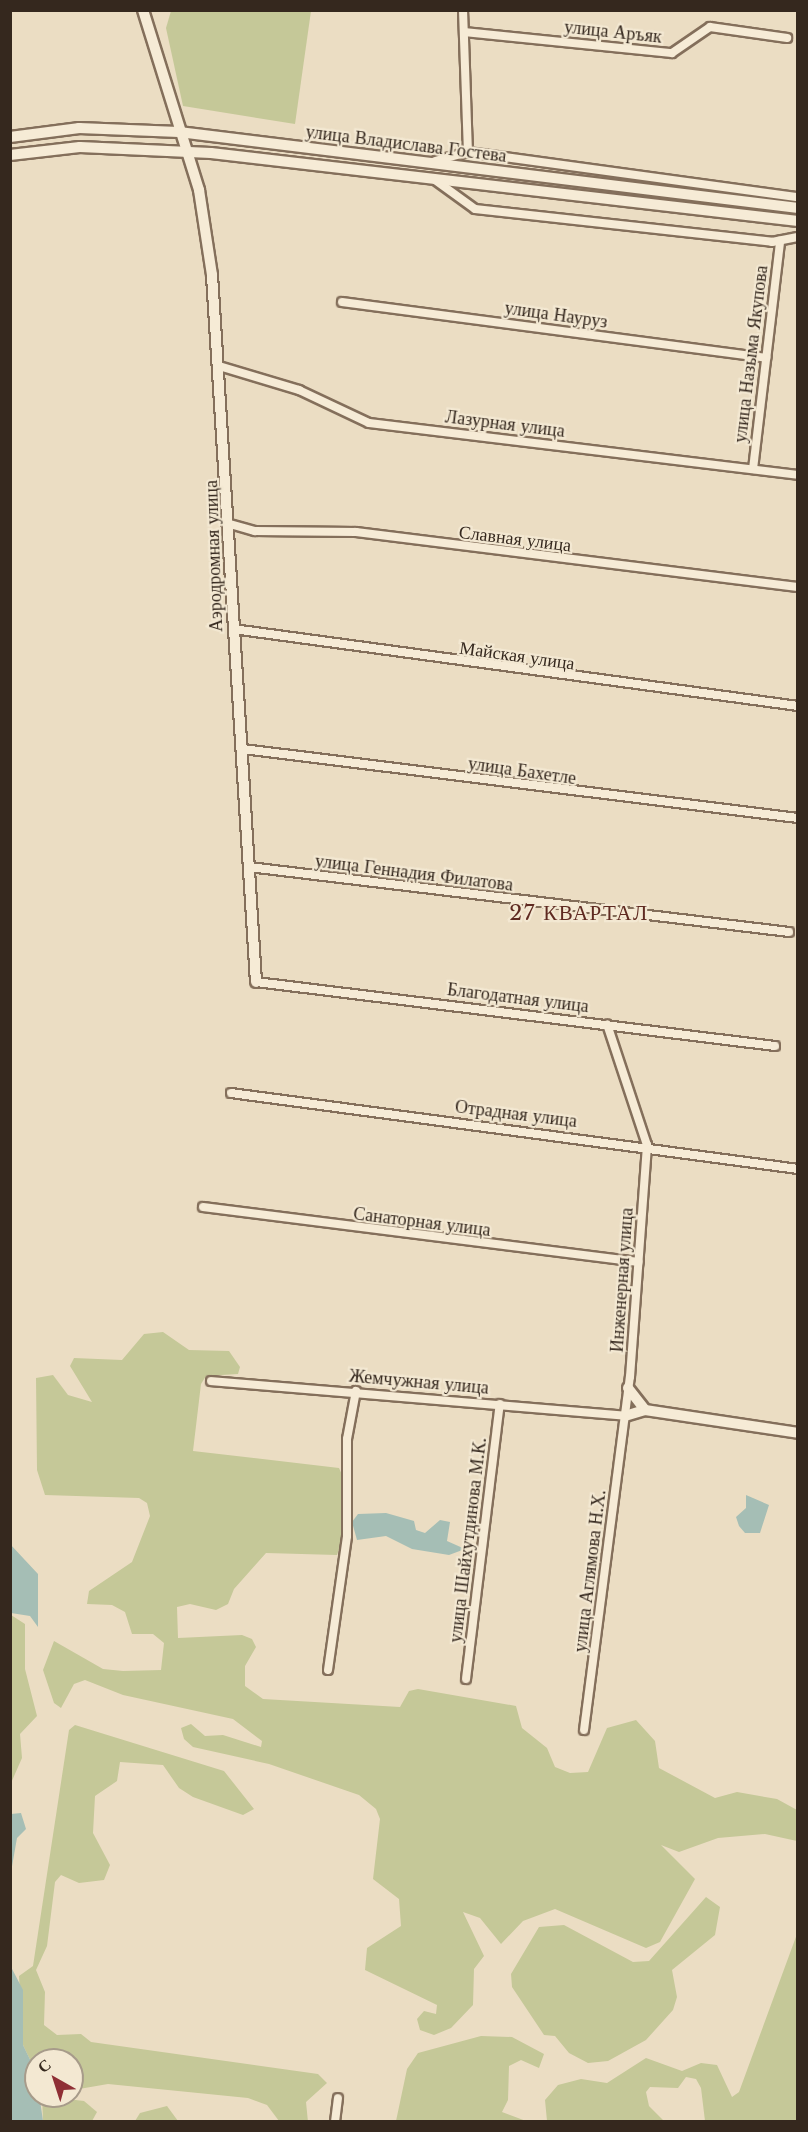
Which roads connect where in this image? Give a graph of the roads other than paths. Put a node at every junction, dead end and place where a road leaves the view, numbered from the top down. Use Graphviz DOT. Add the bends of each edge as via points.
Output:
graph roads {
  1 [pos="463,10"];
  2 [pos="146,12"];
  3 [pos="464,32"];
  4 [pos="787,38"];
  5 [pos="180,132"];
  6 [pos="10,137"];
  7 [pos="186,151"];
  8 [pos="468,152"];
  9 [pos="10,155"];
  10 [pos="428,163"];
  11 [pos="429,176"];
  12 [pos="798,197"];
  13 [pos="798,208"];
  14 [pos="798,221"];
  15 [pos="798,237"];
  16 [pos="780,242"];
  17 [pos="342,302"];
  18 [pos="766,358"];
  19 [pos="219,366"];
  20 [pos="753,469"];
  21 [pos="798,475"];
  22 [pos="230,524"];
  23 [pos="798,587"];
  24 [pos="233,629"];
  25 [pos="798,706"];
  26 [pos="243,749"];
  27 [pos="798,818"];
  28 [pos="249,867"];
  29 [pos="789,932"];
  30 [pos="256,982"];
  31 [pos="607,1024"];
  32 [pos="776,1046"];
  33 [pos="231,1093"];
  34 [pos="647,1145"];
  35 [pos="798,1169"];
  36 [pos="203,1207"];
  37 [pos="639,1262"];
  38 [pos="211,1382"];
  39 [pos="628,1388"];
  40 [pos="356,1391"];
  41 [pos="500,1404"];
  42 [pos="645,1410"];
  43 [pos="625,1416"];
  44 [pos="798,1433"];
  45 [pos="327,1670"];
  46 [pos="466,1679"];
  47 [pos="584,1730"];
  48 [pos="338,2098"];
  49 [pos="335,2121"];
  1 -- 3 [label="street"];
  2 -- 5 [label="main road, Аэродромная улица"];
  3 -- 4 [label="street, улица Аръяк" via="672,53 710,27"];
  3 -- 8 [label="street"];
  5 -- 6 [label="main road, улица Владислава Гостева" via="79,128"];
  5 -- 7 [label="main road, Аэродромная улица"];
  5 -- 10 [label="main road, улица Владислава Гостева"];
  7 -- 9 [label="main road, улица Владислава Гостева" via="80,147"];
  7 -- 11 [label="main road, улица Владислава Гостева"];
  7 -- 19 [label="main road, Аэродромная улица" via="199,190"];
  8 -- 10 [label="street"];
  8 -- 12 [label="street"];
  10 -- 13 [label="main road, улица Владислава Гостева"];
  11 -- 14 [label="main road, улица Владислава Гостева"];
  11 -- 16 [label="street" via="475,209"];
  15 -- 16 [label="street"];
  16 -- 18 [label="street, улица Назыма Якупова"];
  17 -- 18 [label="street, улица Науруз"];
  18 -- 20 [label="street, улица Назыма Якупова"];
  19 -- 20 [label="street, Лазурная улица" via="299,390 369,423"];
  19 -- 22 [label="main road, Аэродромная улица"];
  20 -- 21 [label="street, Лазурная улица"];
  22 -- 23 [label="street, Славная улица" via="255,531 356,532"];
  22 -- 24 [label="main road, Аэродромная улица"];
  24 -- 25 [label="street, Майская улица"];
  24 -- 26 [label="main road, Аэродромная улица"];
  26 -- 27 [label="street, улица Бахетле"];
  26 -- 28 [label="main road, Аэродромная улица"];
  28 -- 29 [label="street, улица Геннадия Филатова"];
  28 -- 30 [label="main road, Аэродромная улица"];
  30 -- 31 [label="street, Благодатная улица"];
  31 -- 32 [label="street, Благодатная улица"];
  31 -- 34 [label="street"];
  33 -- 34 [label="street, Отрадная улица"];
  34 -- 35 [label="street, Отрадная улица"];
  34 -- 37 [label="street, Инженерная улица"];
  36 -- 37 [label="street, Санаторная улица"];
  37 -- 39 [label="street, Инженерная улица"];
  38 -- 40 [label="street, Жемчужная улица"];
  39 -- 42 [label="main road"];
  39 -- 43 [label="street, Инженерная улица"];
  40 -- 41 [label="street, Жемчужная улица"];
  40 -- 45 [label="street" via="347,1439 347,1536"];
  41 -- 43 [label="street, Жемчужная улица"];
  41 -- 46 [label="street, улица Шайхутдинова М.К."];
  42 -- 43 [label="main road"];
  42 -- 44 [label="main road"];
  43 -- 47 [label="street, улица Аглямова Н.Х."];
  48 -- 49 [label="street"];
}
